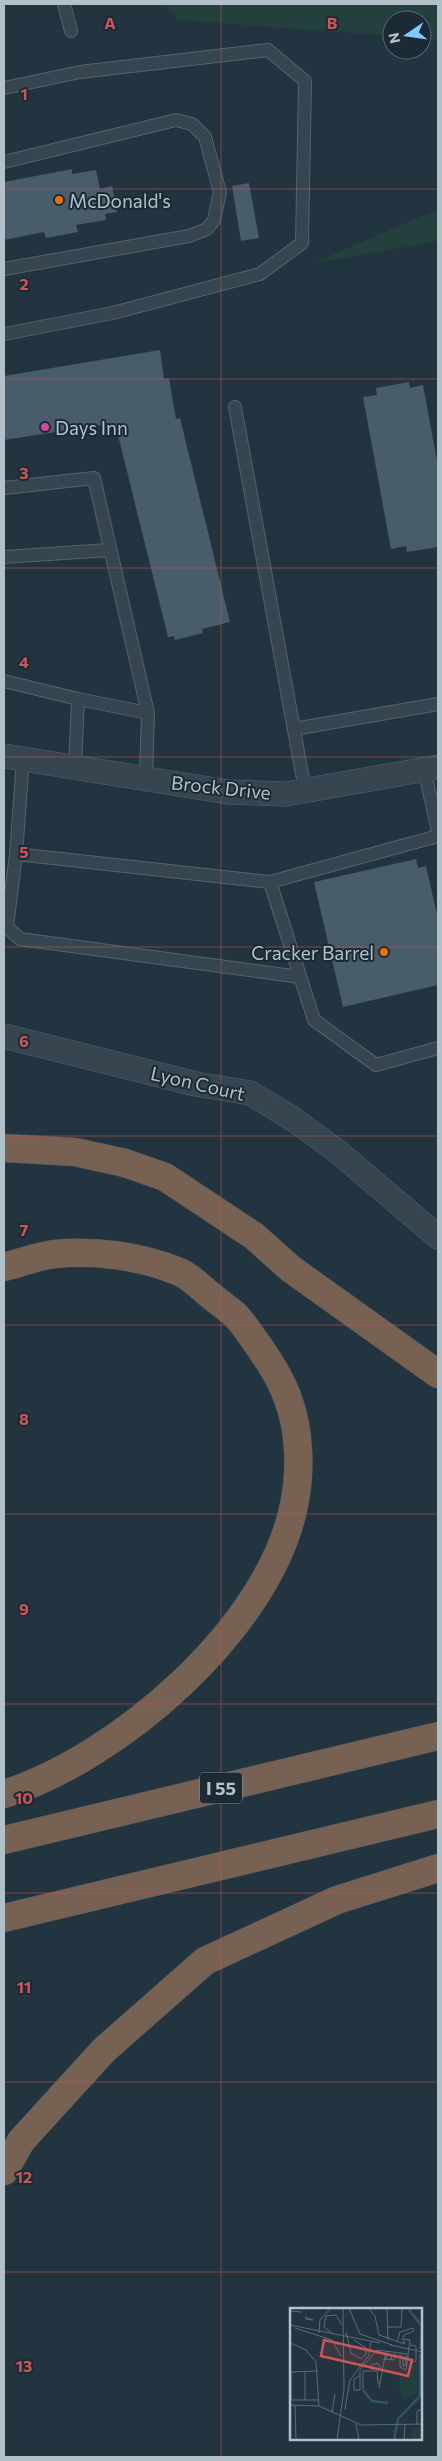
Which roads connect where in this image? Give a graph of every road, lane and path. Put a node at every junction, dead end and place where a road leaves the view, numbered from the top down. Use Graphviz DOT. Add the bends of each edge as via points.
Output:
graph roads {
  1 [pos="64,4"];
  2 [pos="71,31"];
  3 [pos="4,88"];
  4 [pos="4,162"];
  5 [pos="4,269"];
  6 [pos="4,334"];
  7 [pos="235,407"];
  8 [pos="4,488"];
  9 [pos="109,550"];
  10 [pos="4,558"];
  11 [pos="4,681"];
  12 [pos="78,699"];
  13 [pos="438,704"];
  14 [pos="148,713"];
  15 [pos="294,729"];
  16 [pos="13,758"];
  17 [pos="75,767"];
  18 [pos="431,768"];
  19 [pos="146,779"];
  20 [pos="305,790"];
  21 [pos="438,831"];
  22 [pos="438,836"];
  23 [pos="16,854"];
  24 [pos="270,882"];
  25 [pos="300,977"];
  26 [pos="4,1036"];
  27 [pos="438,1048"];
  28 [pos="4,1148"];
  29 [pos="438,1237"];
  30 [pos="4,1268"];
  31 [pos="438,1374"];
  32 [pos="438,1736"];
  33 [pos="4,1794"];
  34 [pos="438,1814"];
  35 [pos="4,1840"];
  36 [pos="438,1868"];
  37 [pos="4,1918"];
  38 [pos="4,2171"];
  1 -- 2 [label="lane"];
  3 -- 6 [label="lane" via="80,72 268,50 304,81 302,243 260,274 113,313"];
  4 -- 5 [label="lane" via="176,120 192,124 205,137 220,192 214,220 207,229 189,236"];
  7 -- 15 [label="lane"];
  8 -- 9 [label="lane" via="94,478"];
  9 -- 10 [label="lane"];
  9 -- 14 [label="lane"];
  11 -- 12 [label="lane"];
  12 -- 14 [label="lane"];
  12 -- 17 [label="lane"];
  13 -- 15 [label="lane"];
  14 -- 19 [label="lane"];
  15 -- 20 [label="lane"];
  16 -- 17 [label="street, Brock Drive"];
  16 -- 23 [label="lane"];
  17 -- 19 [label="street, Brock Drive"];
  18 -- 20 [label="street, Brock Drive"];
  18 -- 21 [label="lane"];
  19 -- 20 [label="street, Brock Drive" via="228,792 286,794"];
  22 -- 24 [label="lane"];
  23 -- 24 [label="lane"];
  23 -- 25 [label="lane" via="7,927 20,939"];
  24 -- 25 [label="lane"];
  25 -- 27 [label="lane" via="314,1020 376,1065"];
  26 -- 29 [label="street, Lyon Court" via="196,1084 250,1093 337,1150"];
  28 -- 31 [label="highway" via="75,1152 125,1163 165,1177 254,1236 291,1269"];
  30 -- 33 [label="highway" via="55,1254 114,1254 179,1271 235,1314 265,1354 288,1400 299,1450 294,1504 282,1545 262,1589 232,1627 190,1675 151,1710 88,1756 32,1785"];
  32 -- 35 [label="highway, I 55"];
  34 -- 37 [label="highway"];
  36 -- 38 [label="highway" via="337,1900 205,1961 104,2050 21,2141"];
}
